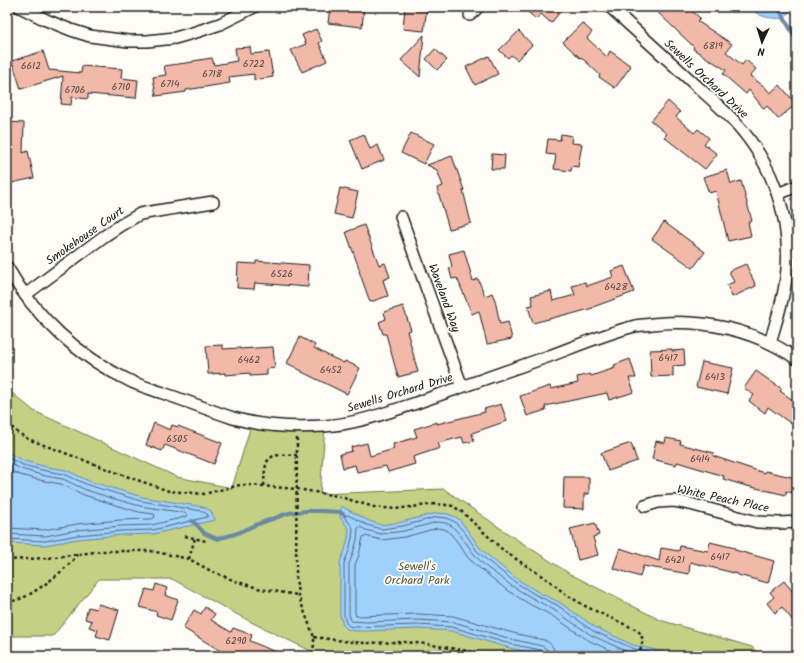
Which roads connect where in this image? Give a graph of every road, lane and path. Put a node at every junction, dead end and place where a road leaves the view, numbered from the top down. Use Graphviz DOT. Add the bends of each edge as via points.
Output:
graph roads {
  1 [pos="20,7"];
  2 [pos="254,7"];
  3 [pos="610,7"];
  4 [pos="797,186"];
  5 [pos="778,194"];
  6 [pos="213,202"];
  7 [pos="401,217"];
  8 [pos="7,267"];
  9 [pos="25,295"];
  10 [pos="770,343"];
  11 [pos="797,359"];
  12 [pos="462,387"];
  13 [pos="7,423"];
  14 [pos="297,427"];
  15 [pos="297,455"];
  16 [pos="264,486"];
  17 [pos="297,490"];
  18 [pos="645,506"];
  19 [pos="797,522"];
  20 [pos="185,536"];
  21 [pos="195,538"];
  22 [pos="206,541"];
  23 [pos="78,554"];
  24 [pos="189,559"];
  25 [pos="7,560"];
  26 [pos="298,595"];
  27 [pos="7,601"];
  28 [pos="314,637"];
  29 [pos="311,656"];
  30 [pos="495,656"];
  31 [pos="639,656"];
  1 -- 2 [label="street" via="46,20 90,36 128,41 174,38 220,24"];
  3 -- 5 [label="street, Sewells Orchard Drive" via="733,120 761,157"];
  4 -- 5 [label="street"];
  5 -- 10 [label="street, Sewells Orchard Drive" via="788,246 787,270 783,301"];
  6 -- 9 [label="street, Smokehouse Court" via="140,214 102,237"];
  7 -- 12 [label="street, Waveland Way"];
  8 -- 9 [label="street, Sewells Orchard Drive"];
  9 -- 14 [label="street, Sewells Orchard Drive" via="56,331 78,350 131,382 234,418 266,425"];
  10 -- 11 [label="street, Sewells Orchard Drive"];
  10 -- 12 [label="street, Sewells Orchard Drive" via="742,332 712,325 680,322 636,326"];
  12 -- 14 [label="street, Sewells Orchard Drive" via="354,422"];
  13 -- 16 [label="path" via="35,442 169,490 204,494 240,486"];
  14 -- 15 [label="path"];
  15 -- 16 [label="path" via="278,454 268,460 265,466"];
  15 -- 17 [label="path"];
  16 -- 17 [label="path"];
  17 -- 26 [label="path"];
  17 -- 31 [label="path" via="337,496 374,507 395,509 436,504 453,506 504,551 565,594 641,633 643,637"];
  18 -- 19 [label="street, White Peach Place" via="674,501 757,522"];
  20 -- 21 [label="path"];
  21 -- 22 [label="path"];
  21 -- 24 [label="path"];
  23 -- 24 [label="path" via="151,550"];
  23 -- 25 [label="path"];
  23 -- 27 [label="path" via="73,561 33,593"];
  24 -- 26 [label="path" via="235,581 261,589"];
  26 -- 28 [label="path"];
  28 -- 29 [label="path"];
  28 -- 30 [label="path" via="366,643 427,644"];
}
